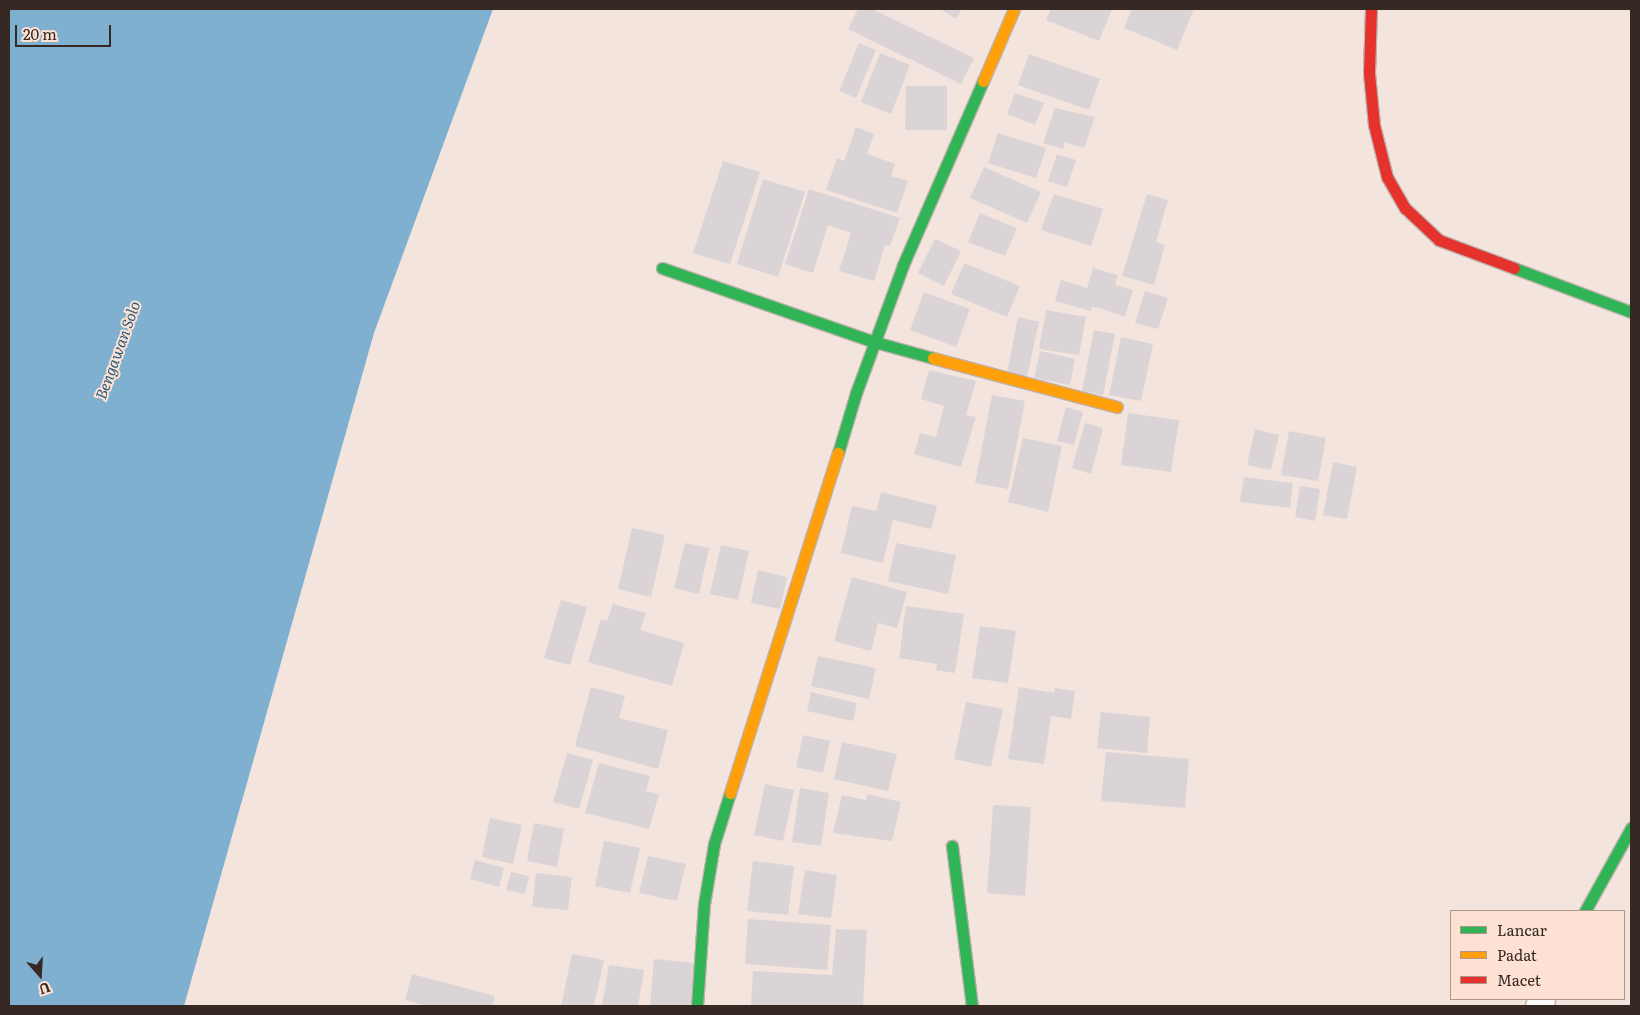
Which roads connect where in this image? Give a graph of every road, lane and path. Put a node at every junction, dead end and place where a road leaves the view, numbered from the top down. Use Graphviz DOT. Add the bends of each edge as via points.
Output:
graph roads {
  1 [pos="1014,9"];
  2 [pos="1371,9"];
  3 [pos="662,268"];
  4 [pos="1631,312"];
  5 [pos="875,342"];
  6 [pos="1117,407"];
  7 [pos="1631,828"];
  8 [pos="952,846"];
  9 [pos="1585,910"];
  10 [pos="697,1006"];
  11 [pos="972,1006"];
  1 -- 5 [label="street" via="904,265"];
  2 -- 4 [label="street" via="1370,74 1374,125 1387,177 1405,208 1439,240"];
  3 -- 5 [label="street"];
  5 -- 6 [label="street"];
  5 -- 10 [label="street" via="714,844 704,904"];
  7 -- 9 [label="street"];
  8 -- 11 [label="street"];
}
